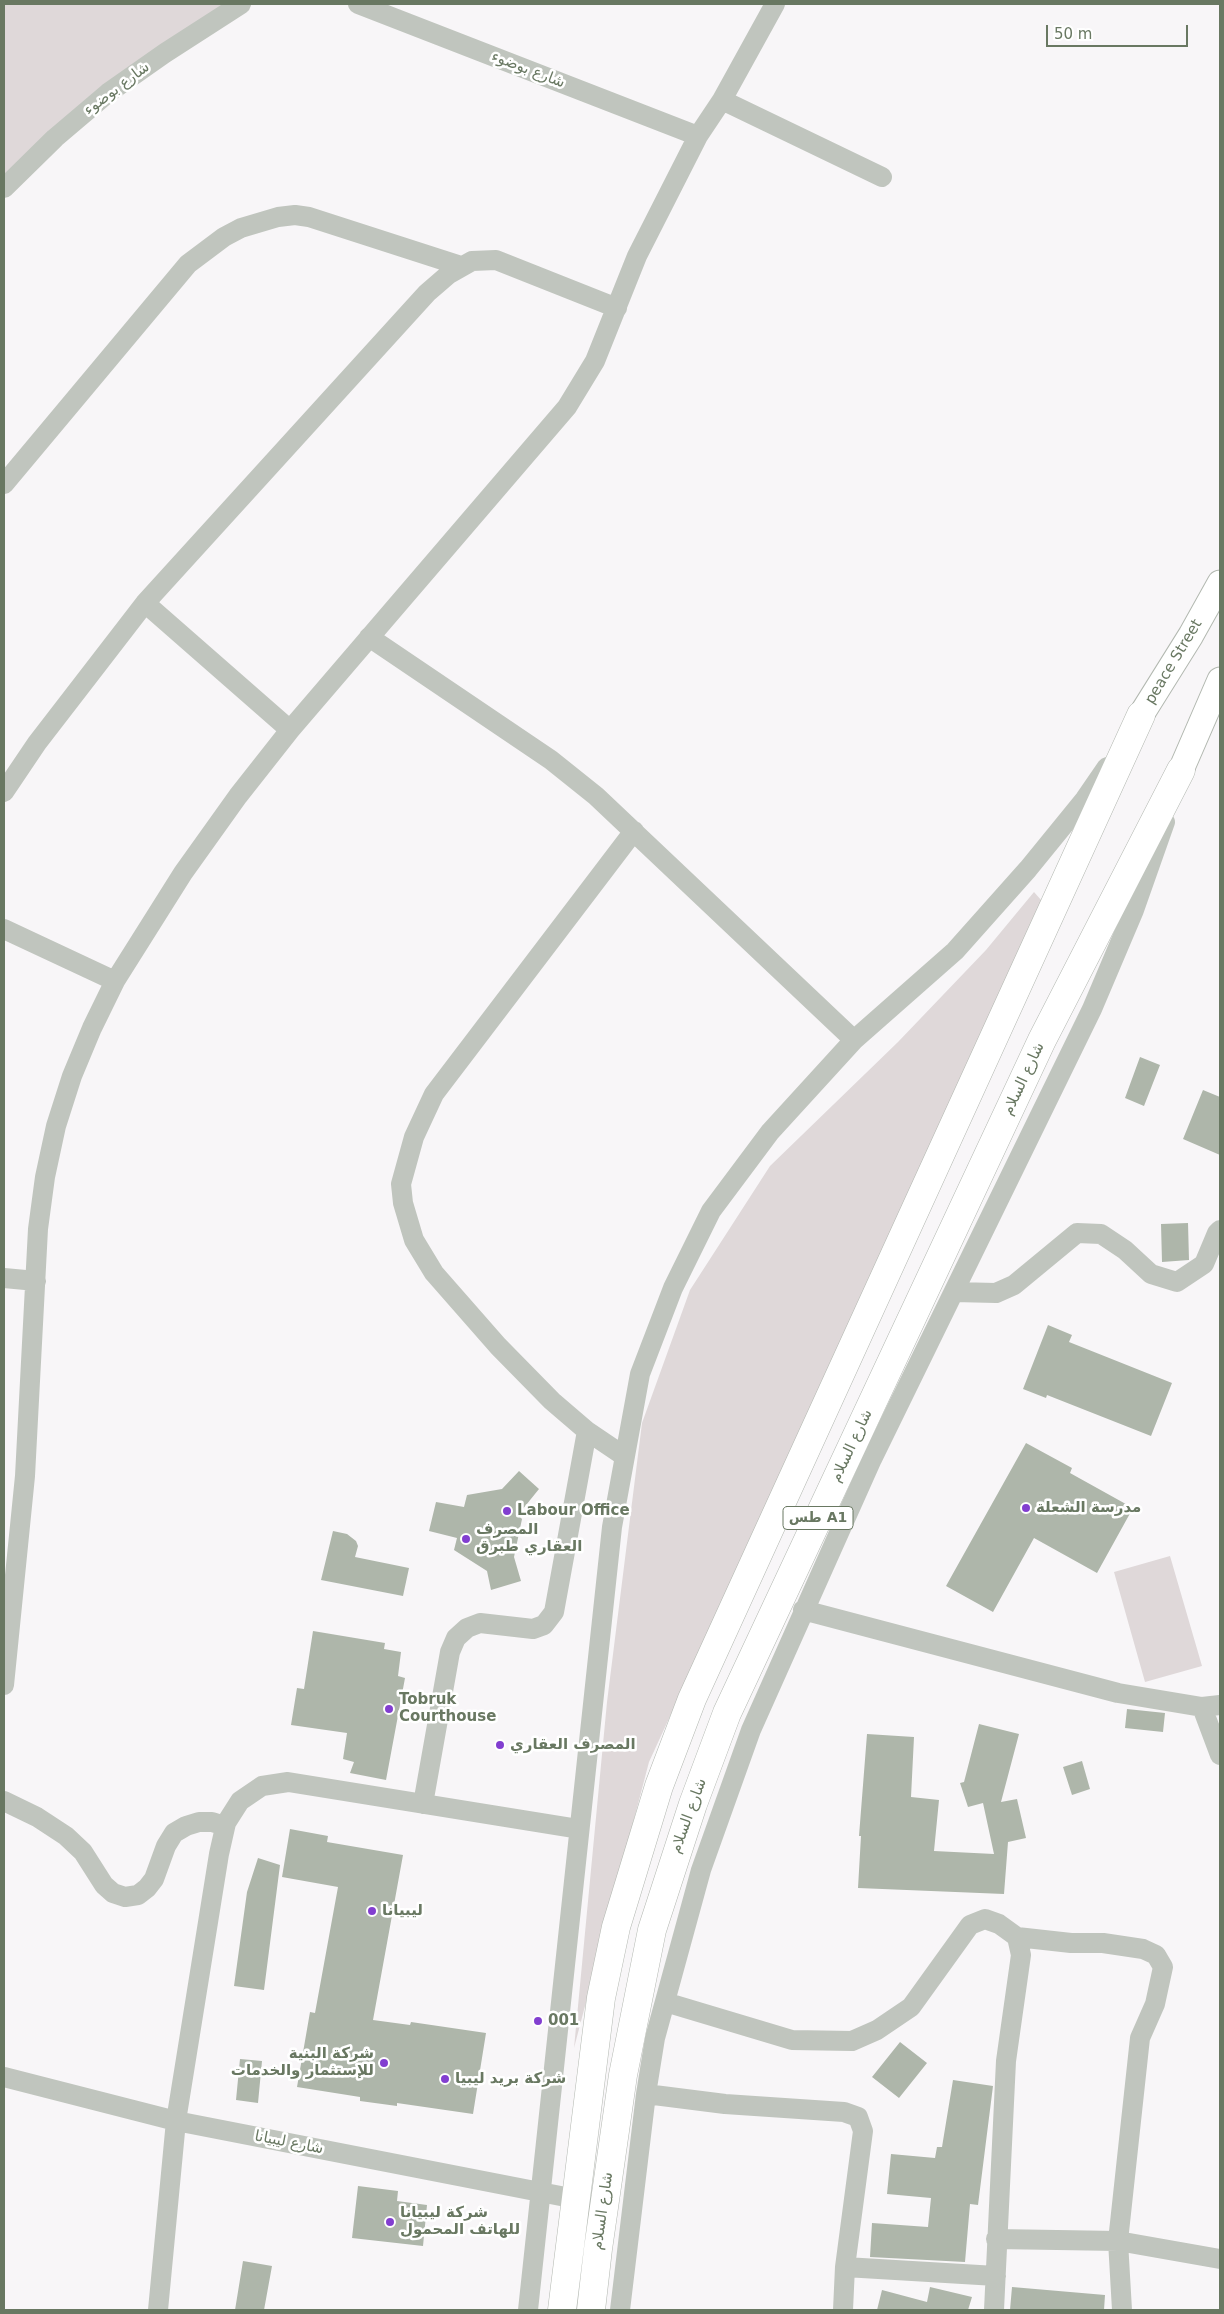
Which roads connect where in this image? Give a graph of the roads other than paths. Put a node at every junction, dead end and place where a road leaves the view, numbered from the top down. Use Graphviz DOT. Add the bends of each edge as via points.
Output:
graph roads {
  1 [pos="242,4"];
  2 [pos="358,4"];
  3 [pos="775,4"];
  4 [pos="722,100"];
  5 [pos="698,136"];
  6 [pos="882,177"];
  7 [pos="4,188"];
  8 [pos="461,266"];
  9 [pos="617,308"];
  10 [pos="4,484"];
  11 [pos="1220,583"];
  12 [pos="145,603"];
  13 [pos="369,637"];
  14 [pos="1220,680"];
  15 [pos="1141,715"];
  16 [pos="290,730"];
  17 [pos="1181,770"];
  18 [pos="4,792"];
  19 [pos="634,831"];
  20 [pos="4,929"];
  21 [pos="116,981"];
  22 [pos="854,1040"];
  23 [pos="1220,1230"];
  24 [pos="4,1278"];
  25 [pos="36,1281"];
  26 [pos="954,1292"];
  27 [pos="587,1431"];
  28 [pos="624,1456"];
  29 [pos="803,1610"];
  30 [pos="4,1685"];
  31 [pos="1211,1706"];
  32 [pos="1220,1755"];
  33 [pos="4,1801"];
  34 [pos="423,1804"];
  35 [pos="225,1826"];
  36 [pos="579,1829"];
  37 [pos="1018,1937"];
  38 [pos="665,2002"];
  39 [pos="4,2078"];
  40 [pos="646,2094"];
  41 [pos="176,2121"];
  42 [pos="540,2193"];
  43 [pos="576,2199"];
  44 [pos="996,2238"];
  45 [pos="1118,2241"];
  46 [pos="1220,2258"];
  47 [pos="845,2267"];
  48 [pos="996,2276"];
  49 [pos="158,2310"];
  50 [pos="528,2310"];
  51 [pos="562,2310"];
  52 [pos="591,2310"];
  53 [pos="620,2310"];
  54 [pos="843,2310"];
  55 [pos="994,2310"];
  56 [pos="1122,2310"];
  1 -- 7 [label="street, شارع بوضوء" via="108,93 55,138"];
  2 -- 5 [label="street, شارع بوضوء"];
  3 -- 4 [label="street"];
  4 -- 5 [label="street"];
  4 -- 6 [label="street"];
  5 -- 9 [label="street" via="637,256"];
  8 -- 9 [label="street" via="484,259 496,260"];
  8 -- 10 [label="street" via="309,217 278,217 241,228 188,264"];
  8 -- 12 [label="street" via="427,293"];
  9 -- 13 [label="street" via="595,361 567,406"];
  11 -- 15 [label="main road, peace Street"];
  12 -- 16 [label="street"];
  12 -- 18 [label="street"];
  13 -- 16 [label="street"];
  13 -- 19 [label="street" via="551,760"];
  14 -- 17 [label="main road, شارع السلام"];
  15 -- 22 [label="street" via="1086,798 1028,869 955,951"];
  15 -- 43 [label="highway, شارع السلام" via="692,1699 659,1786 616,1927 601,1998"];
  16 -- 21 [label="street" via="183,873"];
  17 -- 26 [label="street" via="1153,859 1114,960"];
  17 -- 52 [label="highway, شارع السلام / طس A1" via="1042,1040 720,1732 669,1872 637,1997"];
  19 -- 22 [label="street"];
  19 -- 27 [label="street" via="434,1094 414,1137 401,1184 414,1240 434,1273 525,1374"];
  20 -- 21 [label="street"];
  21 -- 25 [label="street" via="72,1076 56,1126 38,1229"];
  22 -- 28 [label="street" via="770,1132 711,1211 673,1288 640,1374"];
  23 -- 26 [label="street" via="1204,1264 1176,1282 1151,1274 1101,1234 1077,1233 1014,1285 996,1293"];
  24 -- 25 [label="street"];
  25 -- 30 [label="street" via="25,1476"];
  26 -- 29 [label="street"];
  27 -- 28 [label="street"];
  27 -- 34 [label="street" via="554,1612 544,1625 533,1629 480,1623 467,1628 456,1638 450,1652"];
  28 -- 36 [label="street" via="612,1527"];
  29 -- 31 [label="street" via="1118,1693"];
  29 -- 38 [label="street" via="751,1730 700,1870"];
  31 -- 32 [label="street"];
  33 -- 35 [label="street" via="66,1836 83,1852 104,1885 125,1897 138,1895 154,1879 174,1833 199,1822"];
  34 -- 35 [label="street" via="275,1782 250,1792 232,1811"];
  34 -- 36 [label="street"];
  35 -- 41 [label="street"];
  36 -- 42 [label="street"];
  37 -- 38 [label="street" via="985,1919 970,1925 911,2007 877,2030 852,2040 792,2040"];
  37 -- 44 [label="street" via="1021,1955 1006,2061"];
  37 -- 45 [label="street" via="1143,1949 1156,1955 1163,1967 1155,2004 1140,2038"];
  38 -- 40 [label="street" via="655,2038"];
  39 -- 41 [label="street, شارع ليبيانا"];
  40 -- 47 [label="street" via="726,2104 844,2112 858,2117 863,2131"];
  40 -- 53 [label="street"];
  41 -- 42 [label="street, شارع ليبيانا"];
  41 -- 49 [label="street"];
  42 -- 43 [label="street, شارع ليبيانا"];
  42 -- 50 [label="street"];
  43 -- 51 [label="highway, شارع السلام"];
  44 -- 45 [label="street"];
  44 -- 48 [label="street"];
  45 -- 46 [label="street"];
  45 -- 56 [label="street"];
  47 -- 48 [label="street"];
  47 -- 54 [label="street"];
  48 -- 55 [label="street"];
}
